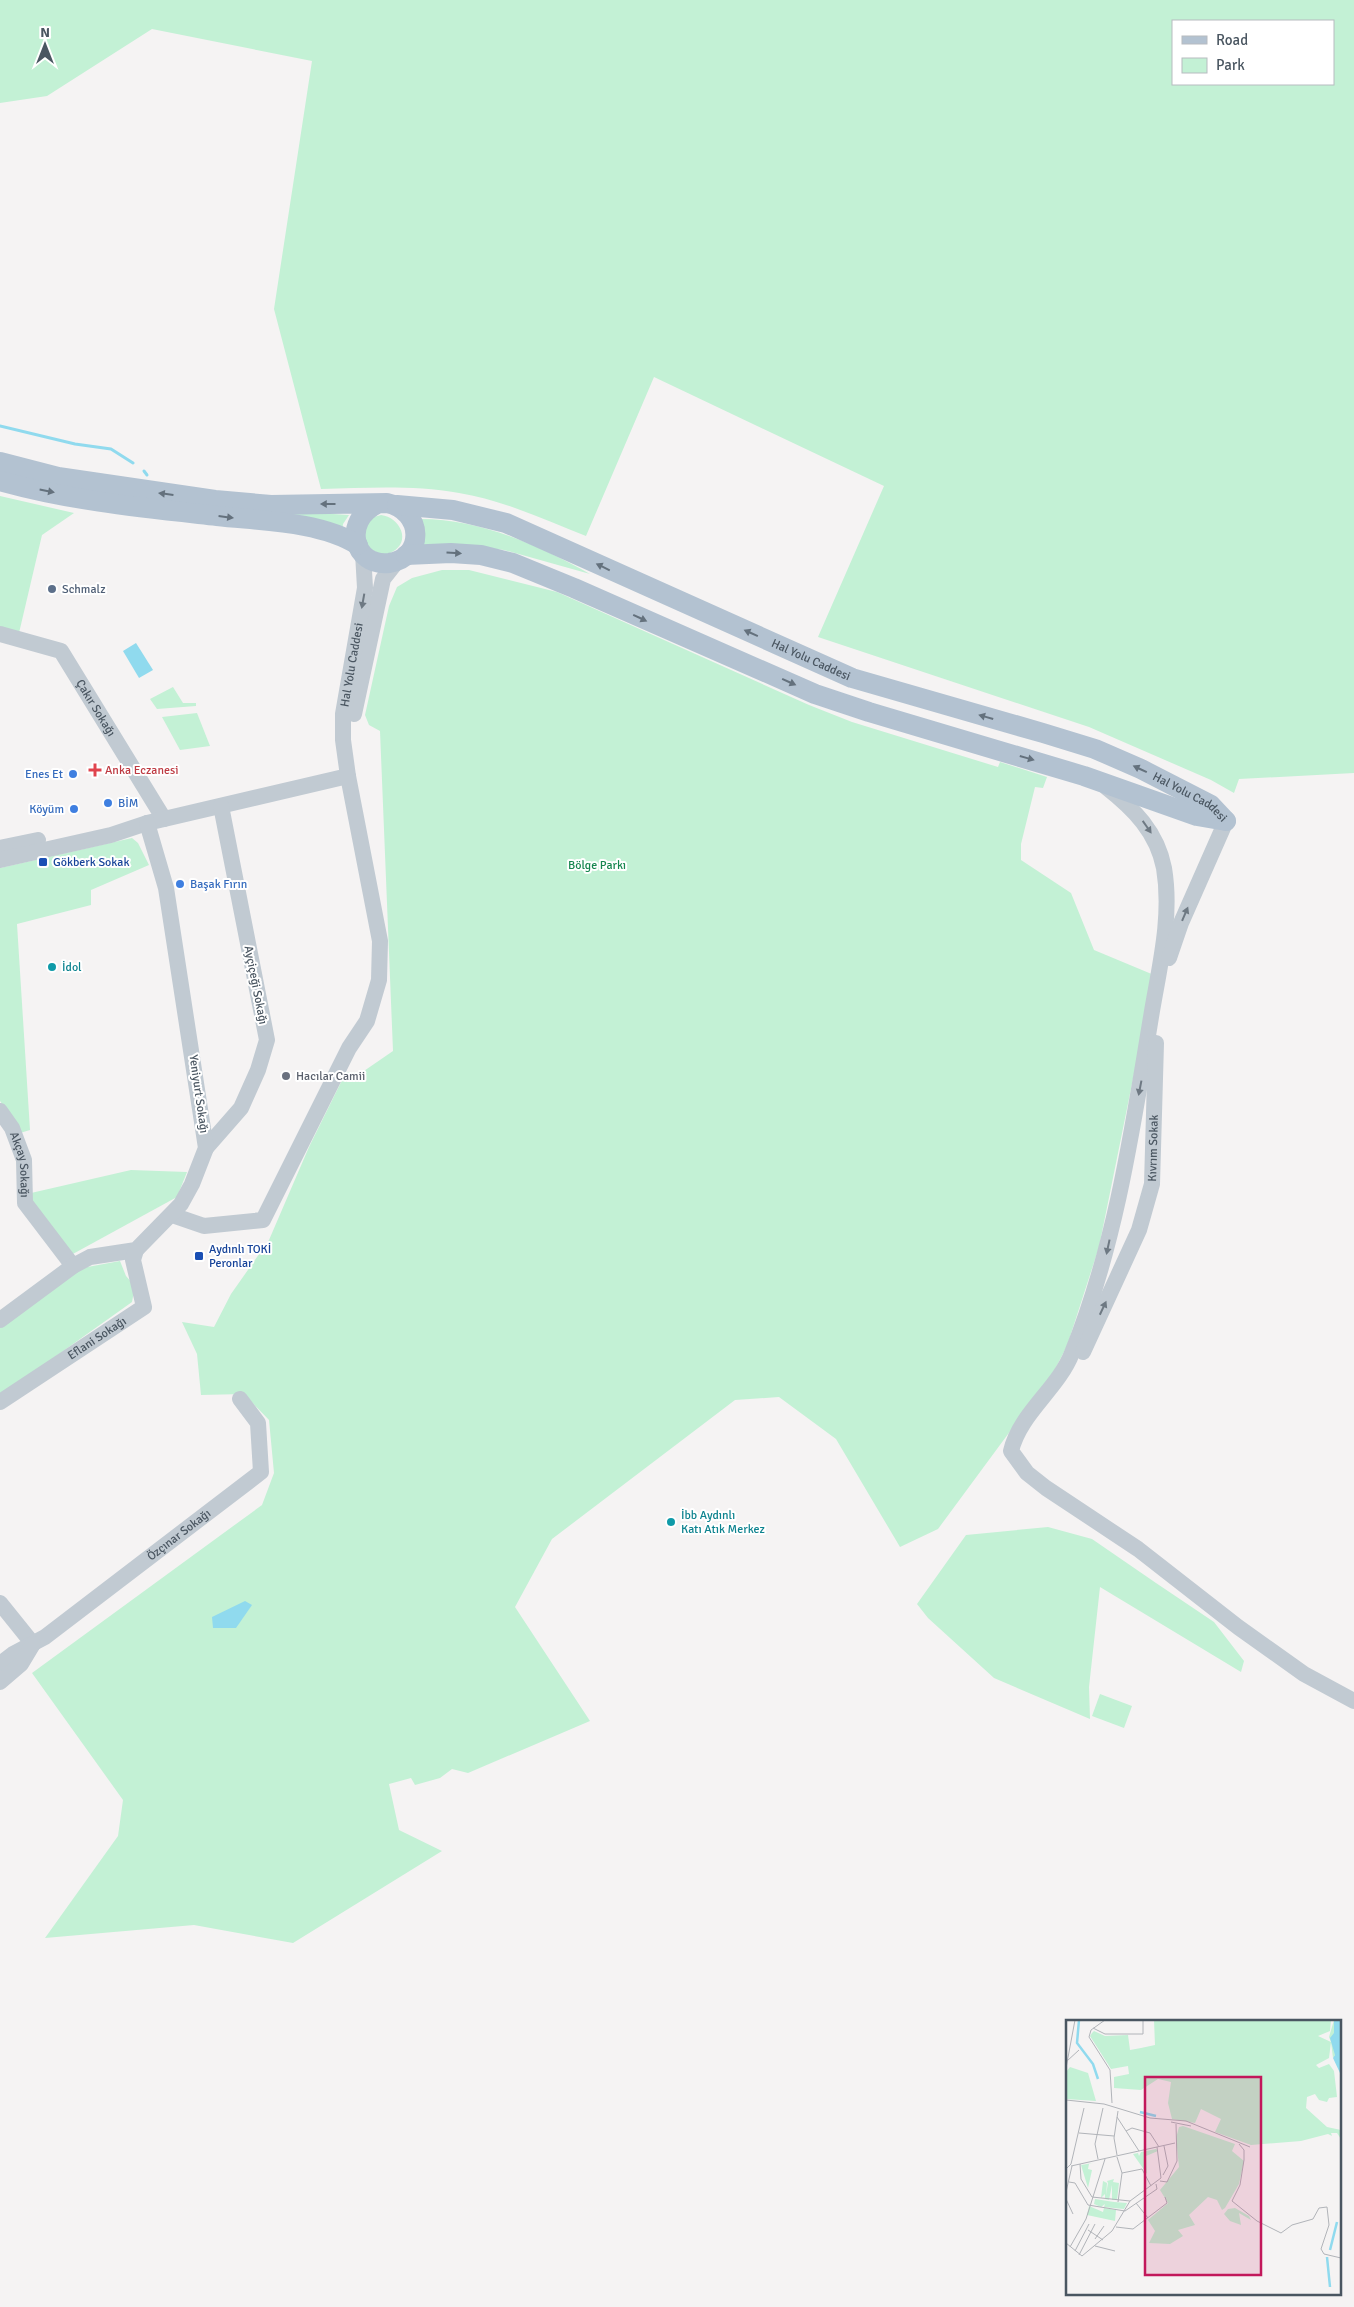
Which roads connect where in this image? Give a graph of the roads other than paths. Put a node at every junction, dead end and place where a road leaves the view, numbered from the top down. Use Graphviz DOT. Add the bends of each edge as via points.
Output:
graph roads {
  1 [pos="0,462"];
  2 [pos="0,480"];
  3 [pos="377,504"];
  4 [pos="397,505"];
  5 [pos="360,549"];
  6 [pos="402,558"];
  7 [pos="0,634"];
  8 [pos="348,776"];
  9 [pos="1099,781"];
  10 [pos="221,806"];
  11 [pos="164,819"];
  12 [pos="1226,821"];
  13 [pos="147,823"];
  14 [pos="0,848"];
  15 [pos="0,860"];
  16 [pos="0,1111"];
  17 [pos="206,1148"];
  18 [pos="172,1215"];
  19 [pos="136,1250"];
  20 [pos="73,1266"];
  21 [pos="0,1320"];
  22 [pos="240,1399"];
  23 [pos="0,1402"];
  24 [pos="1012,1451"];
  25 [pos="0,1603"];
  26 [pos="33,1644"];
  27 [pos="0,1664"];
  28 [pos="0,1682"];
  29 [pos="1354,1702"];
  3 -- 1 [label="main road, one-way" via="271,505 215,500 58,477"];
  2 -- 5 [label="main road, one-way" via="106,503 304,527 341,536"];
  3 -- 4 [label="main road"];
  3 -- 5 [label="main road" via="364,512 356,525 355,535"];
  4 -- 6 [label="main road" via="412,518 415,528 412,547"];
  12 -- 4 [label="main road, Hal Yolu Caddesi, one-way" via="1211,805 1141,768 1043,733 852,678 506,523 454,510"];
  5 -- 6 [label="main road" via="379,562"];
  5 -- 8 [label="street, Hal Yolu Caddesi, one-way" via="365,588 343,714"];
  6 -- 8 [label="street, Hal Yolu Caddesi" via="383,579 354,714"];
  6 -- 9 [label="main road, Hal Yolu Caddesi, one-way" via="451,553 481,555 513,563 815,694"];
  7 -- 11 [label="street, Çakır Sokağı" via="61,651"];
  8 -- 10 [label="street"];
  8 -- 18 [label="street" via="380,941 379,980 367,1021 349,1048 262,1220 204,1226"];
  9 -- 12 [label="main road, Hal Yolu Caddesi" via="1197,816"];
  9 -- 24 [label="street, one-way" via="1127,803 1153,835 1164,868 1166,929 1145,1061 1106,1254 1067,1364 1020,1427"];
  10 -- 11 [label="street"];
  10 -- 17 [label="street, Ayçiçeği Sokağı" via="267,1040 241,1108"];
  11 -- 13 [label="street"];
  24 -- 12 [label="street, Kıvrım Sokak, one-way" via="1026,1436 1083,1351 1139,1230 1152,1184 1157,1015 1162,984 1181,922"];
  13 -- 14 [label="street" via="108,826"];
  13 -- 15 [label="street" via="111,835"];
  13 -- 17 [label="street, Yeniyurt Sokağı" via="166,888"];
  16 -- 20 [label="street, Akçay Sokağı" via="12,1128 24,1160 25,1204"];
  17 -- 18 [label="street, Yeniyurt Sokağı" via="192,1184"];
  18 -- 19 [label="street, Yeniyurt Sokağı"];
  19 -- 20 [label="street" via="90,1257"];
  19 -- 23 [label="street, Eflani Sokağı" via="133,1260 144,1307"];
  20 -- 21 [label="street"];
  22 -- 26 [label="street, Özçınar Sokağı" via="258,1423 261,1472"];
  24 -- 29 [label="street" via="1027,1473 1046,1488 1138,1549 1304,1674"];
  25 -- 26 [label="street"];
  26 -- 27 [label="street, Özçınar Sokağı"];
  26 -- 28 [label="street, Özçınar Sokağı" via="21,1664"];
}
